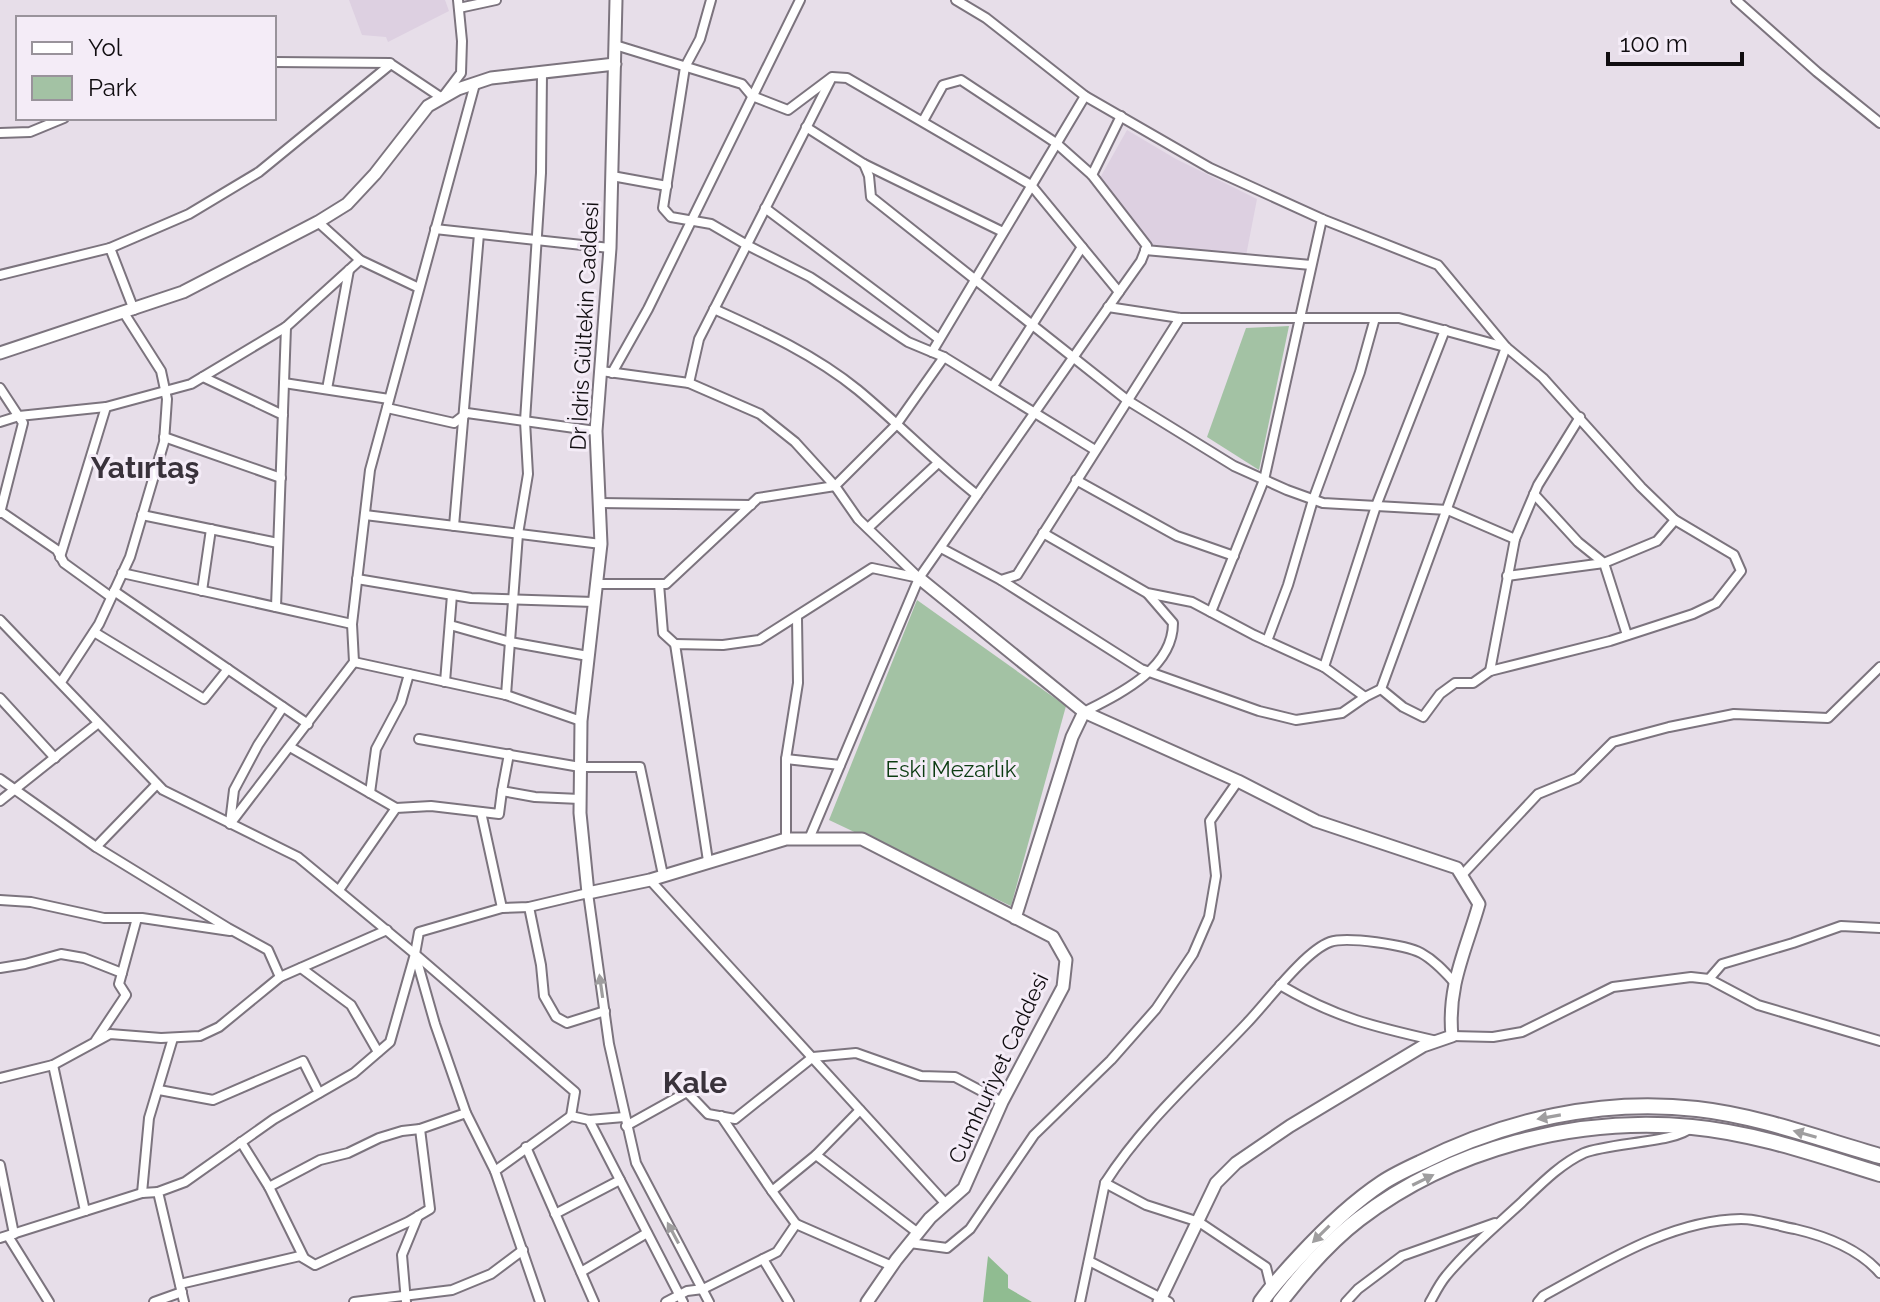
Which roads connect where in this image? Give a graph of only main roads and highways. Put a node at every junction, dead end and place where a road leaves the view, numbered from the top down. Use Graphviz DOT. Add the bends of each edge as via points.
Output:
graph roads {
  1 [pos="1880,1156"];
  2 [pos="1880,1174"];
  3 [pos="1261,1302"];
  4 [pos="1280,1302"];
  1 -- 3 [label="highway, one-way" via="1698,1109 1635,1106 1537,1118 1484,1134 1384,1181 1336,1220"];
  4 -- 2 [label="highway, one-way" via="1360,1218 1467,1158 1523,1140 1571,1130 1691,1126 1765,1139"];
}
